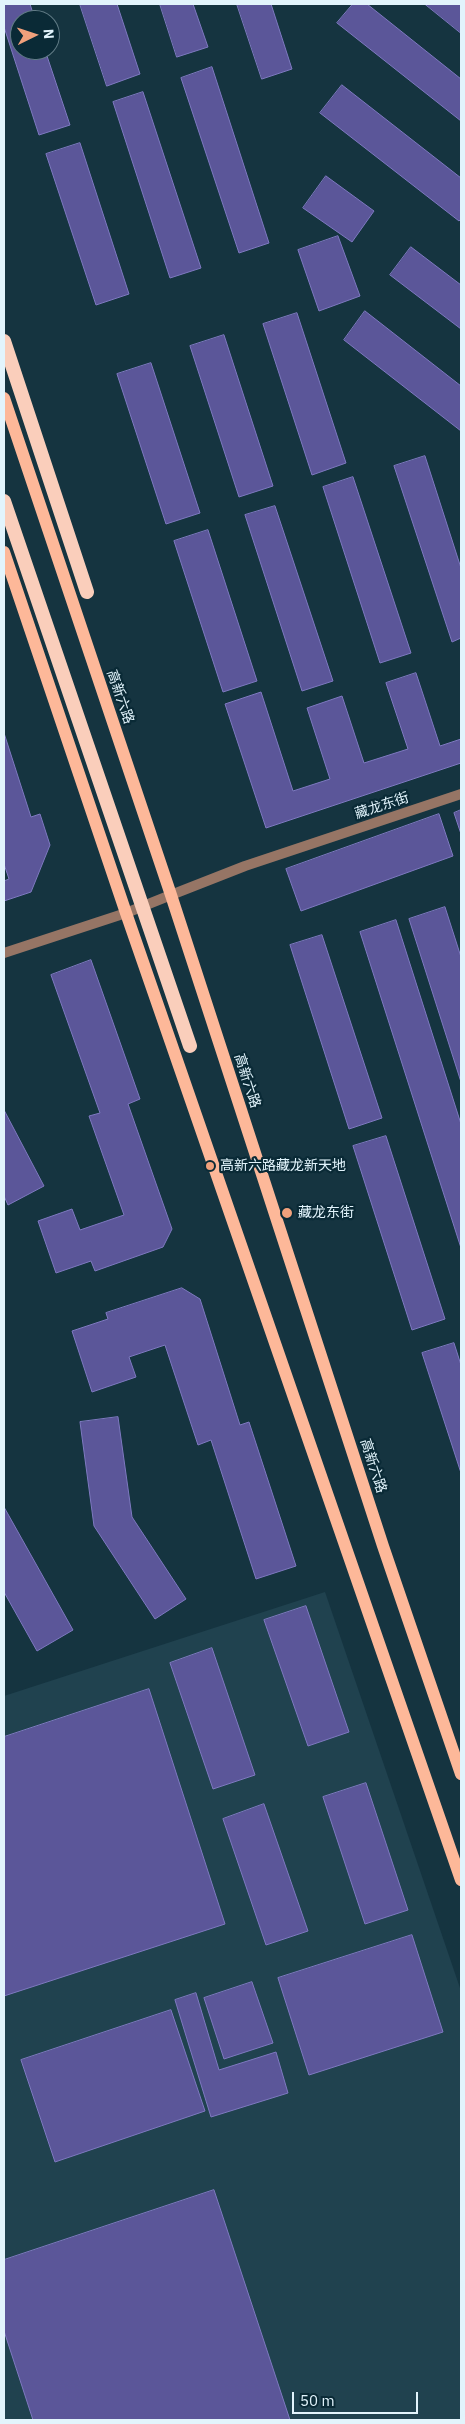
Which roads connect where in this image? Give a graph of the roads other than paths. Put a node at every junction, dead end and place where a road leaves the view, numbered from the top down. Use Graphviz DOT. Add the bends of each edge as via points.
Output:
graph roads {
  1 [pos="4,341"];
  2 [pos="4,398"];
  3 [pos="4,501"];
  4 [pos="4,552"];
  5 [pos="87,592"];
  6 [pos="461,794"];
  7 [pos="171,895"];
  8 [pos="126,912"];
  9 [pos="4,953"];
  10 [pos="190,1046"];
  11 [pos="461,1774"];
  12 [pos="461,1880"];
  1 -- 5 [label="highway"];
  2 -- 7 [label="main road, 高新六路"];
  3 -- 10 [label="highway"];
  4 -- 8 [label="main road"];
  6 -- 7 [label="street, 藏龙东街" via="245,866"];
  7 -- 8 [label="street, 藏龙东街"];
  7 -- 11 [label="main road, 高新六路"];
  8 -- 9 [label="street, 藏龙东街"];
  8 -- 12 [label="main road"];
}
